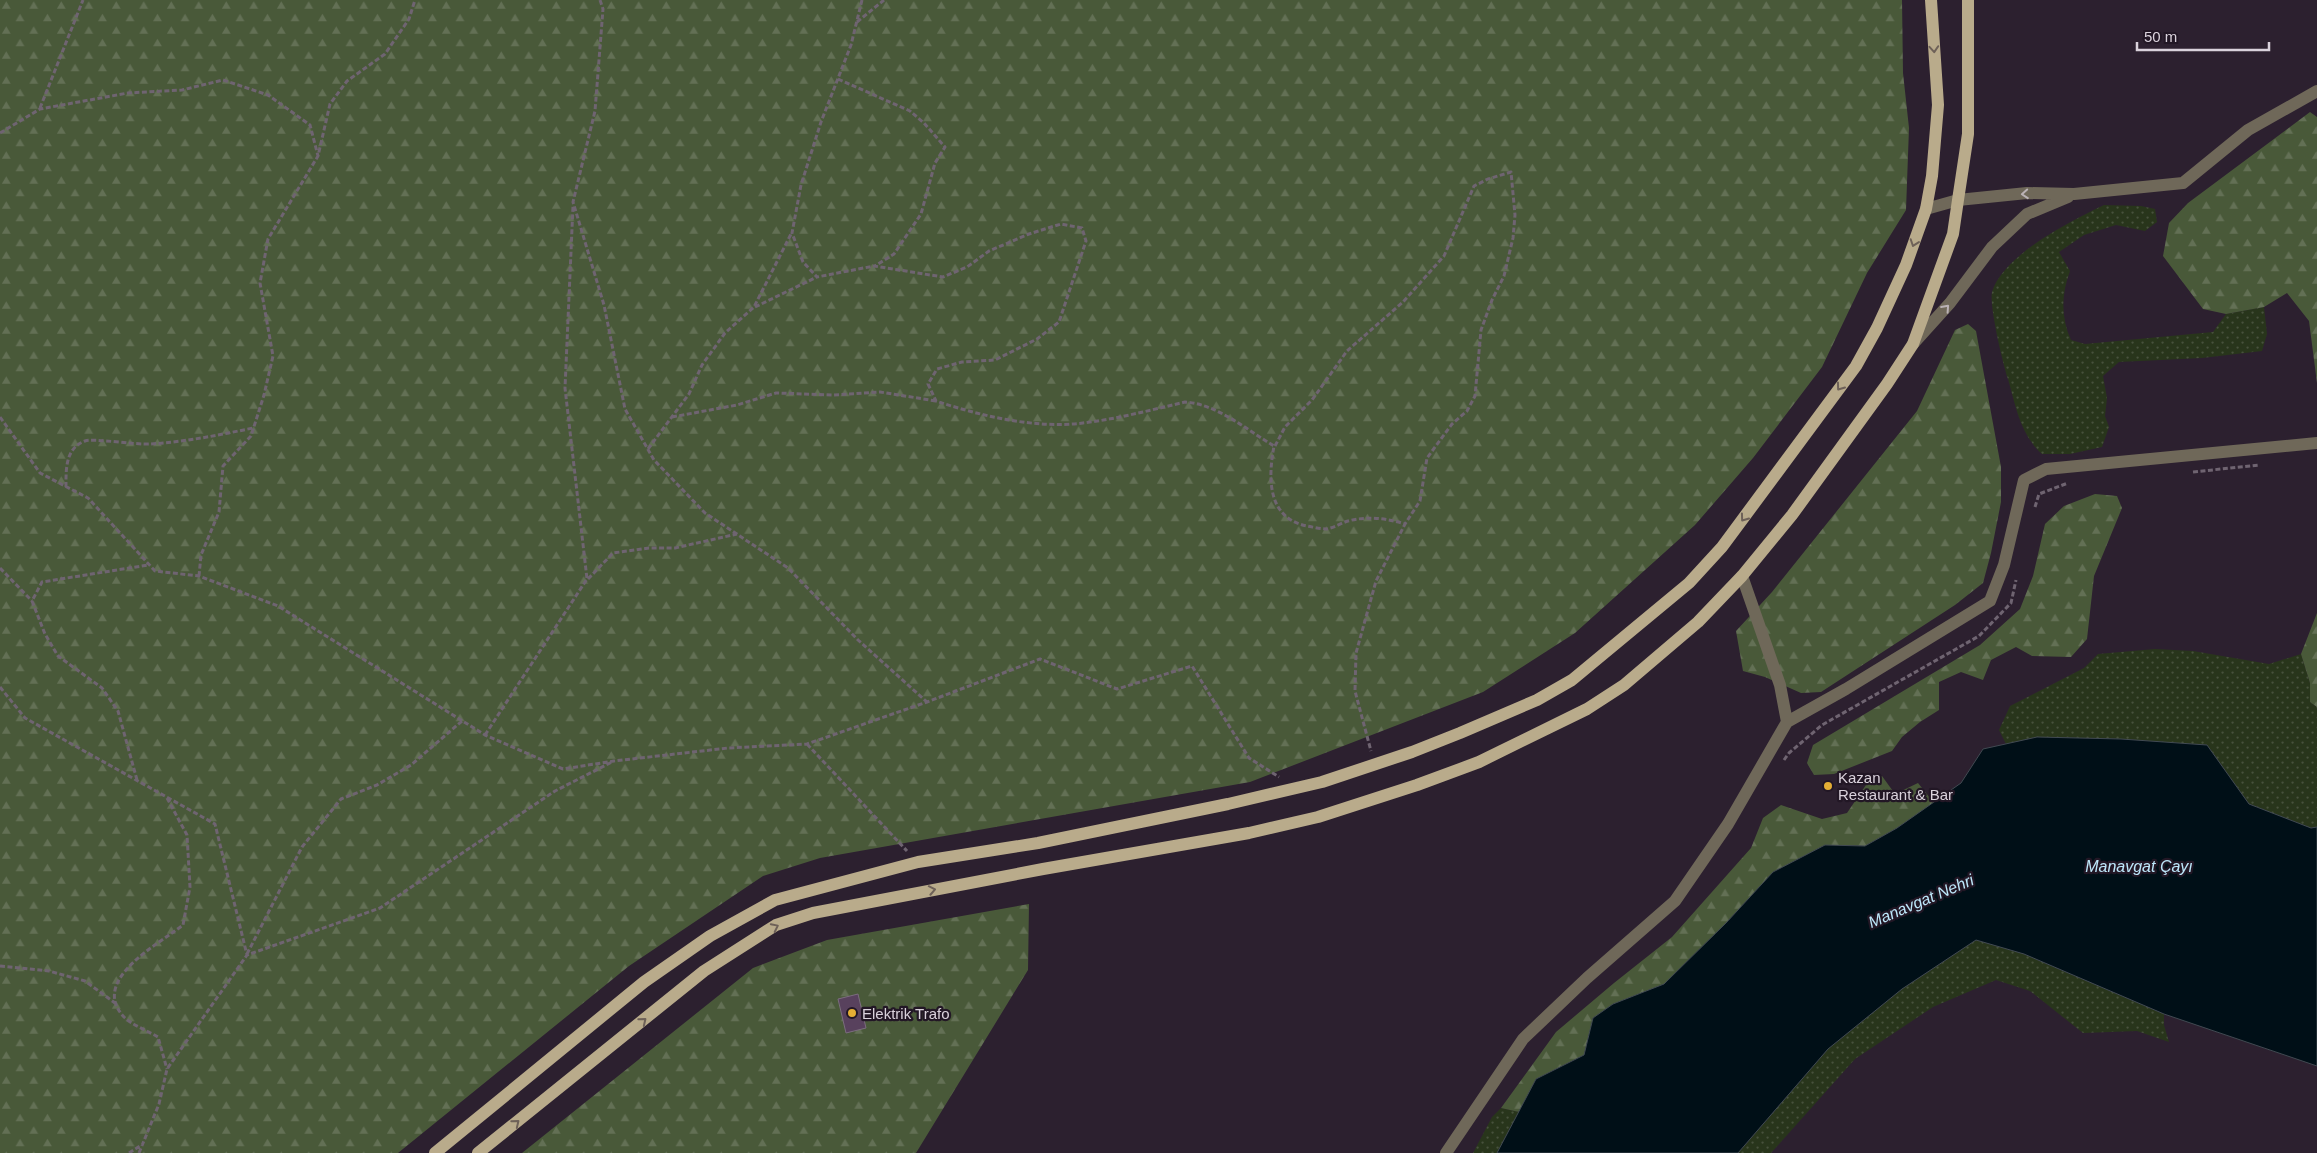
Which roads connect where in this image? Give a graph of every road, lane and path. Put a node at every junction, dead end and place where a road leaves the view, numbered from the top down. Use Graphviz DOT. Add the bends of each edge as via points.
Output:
graph roads {
  1 [pos="83,0"];
  2 [pos="415,0"];
  3 [pos="600,0"];
  4 [pos="862,0"];
  5 [pos="884,0"];
  6 [pos="1931,0"];
  7 [pos="1968,0"];
  8 [pos="856,22"];
  9 [pos="838,79"];
  10 [pos="2317,91"];
  11 [pos="40,109"];
  12 [pos="0,133"];
  13 [pos="318,156"];
  14 [pos="2074,194"];
  15 [pos="1958,200"];
  16 [pos="573,202"];
  17 [pos="1926,210"];
  18 [pos="792,233"];
  19 [pos="874,266"];
  20 [pos="817,277"];
  21 [pos="754,307"];
  22 [pos="1913,344"];
  23 [pos="936,401"];
  24 [pos="0,417"];
  25 [pos="672,417"];
  26 [pos="254,428"];
  27 [pos="2317,443"];
  28 [pos="1274,446"];
  29 [pos="648,449"];
  30 [pos="2268,464"];
  31 [pos="2191,472"];
  32 [pos="2069,482"];
  33 [pos="66,487"];
  34 [pos="2033,510"];
  35 [pos="1404,524"];
  36 [pos="738,534"];
  37 [pos="148,564"];
  38 [pos="0,568"];
  39 [pos="199,576"];
  40 [pos="1742,576"];
  41 [pos="2016,578"];
  42 [pos="587,579"];
  43 [pos="32,601"];
  44 [pos="0,687"];
  45 [pos="927,702"];
  46 [pos="462,722"];
  47 [pos="1787,722"];
  48 [pos="485,736"];
  49 [pos="807,744"];
  50 [pos="614,761"];
  51 [pos="1783,761"];
  52 [pos="1374,764"];
  53 [pos="138,780"];
  54 [pos="1297,788"];
  55 [pos="166,796"];
  56 [pos="918,862"];
  57 [pos="247,955"];
  58 [pos="0,966"];
  59 [pos="118,1005"];
  60 [pos="167,1070"];
  61 [pos="144,1144"];
  62 [pos="129,1153"];
  63 [pos="139,1153"];
  64 [pos="435,1153"];
  65 [pos="478,1153"];
  66 [pos="1446,1153"];
  1 -- 11 [label="path"];
  2 -- 13 [label="path" via="409,19 385,54 347,80 330,104"];
  3 -- 16 [label="path" via="603,9 595,111"];
  4 -- 8 [label="path"];
  5 -- 8 [label="path"];
  6 -- 17 [label="main road, one-way" via="1938,105"];
  7 -- 15 [label="main road" via="1968,134"];
  8 -- 9 [label="path"];
  9 -- 18 [label="path" via="801,185"];
  9 -- 19 [label="path" via="910,111 945,147 935,163 921,214 894,254"];
  10 -- 14 [label="street" via="2248,130 2183,183"];
  11 -- 12 [label="path"];
  11 -- 13 [label="path" via="128,93 182,90 223,80 268,95 310,125"];
  13 -- 26 [label="path" via="268,239 260,283 273,356"];
  14 -- 15 [label="street, one-way"];
  22 -- 14 [label="street, one-way" via="1950,303 1992,247 2027,214"];
  15 -- 17 [label="street"];
  15 -- 22 [label="main road" via="1952,234"];
  16 -- 29 [label="path" via="604,305 625,409"];
  16 -- 42 [label="path" via="565,388"];
  17 -- 52 [label="main road, one-way" via="1906,265 1856,366 1722,548 1689,583 1572,680 1512,711"];
  18 -- 20 [label="path" via="803,262"];
  18 -- 21 [label="path"];
  19 -- 20 [label="path"];
  19 -- 23 [label="path" via="943,277 1029,234 1061,224 1082,228 1086,241 1059,322 1037,339 995,360 962,362 937,369 928,384"];
  20 -- 21 [label="path"];
  21 -- 25 [label="path" via="725,333 702,365 690,394"];
  22 -- 40 [label="main road" via="1792,515"];
  23 -- 25 [label="path" via="880,392 776,394"];
  23 -- 28 [label="path" via="967,412 1035,423 1082,423 1185,402 1198,403"];
  24 -- 33 [label="path" via="40,473"];
  25 -- 29 [label="path"];
  26 -- 33 [label="path" via="165,443 135,445 86,440 71,450 66,468"];
  26 -- 39 [label="path" via="251,436 223,466 219,512 201,555"];
  27 -- 47 [label="street" via="2046,469 2024,480 2004,565 1990,601"];
  28 -- 35 [label="path" via="1270,468 1272,494 1281,512 1295,524 1326,529 1366,518"];
  28 -- 35 [label="path" via="1285,427 1312,400 1347,351 1403,302 1444,256 1474,186 1511,172 1515,215 1513,238 1504,276 1481,330 1475,396 1428,458 1420,502"];
  29 -- 36 [label="path" via="654,460 704,513"];
  30 -- 31 [label="path"];
  32 -- 34 [label="path" via="2039,494"];
  33 -- 37 [label="path" via="88,498"];
  35 -- 52 [label="path" via="1376,581 1356,653 1356,691"];
  36 -- 42 [label="path" via="675,548 613,553"];
  36 -- 45 [label="path" via="788,568 858,640"];
  37 -- 39 [label="path" via="155,571"];
  37 -- 43 [label="path" via="42,582"];
  38 -- 43 [label="path"];
  39 -- 46 [label="path" via="278,606"];
  40 -- 47 [label="street" via="1780,684"];
  65 -- 40 [label="main road, one-way" via="704,971 776,926 813,913 1249,833 1318,816 1435,778 1479,762 1587,709 1624,685 1698,622"];
  41 -- 51 [label="path" via="2011,603 1979,636 1822,725"];
  42 -- 48 [label="path"];
  43 -- 53 [label="path" via="58,656 102,688 118,711"];
  44 -- 53 [label="path" via="25,718"];
  45 -- 49 [label="path"];
  45 -- 54 [label="path" via="1040,659 1117,689 1192,666 1249,758"];
  46 -- 48 [label="path"];
  46 -- 57 [label="path" via="411,765 377,785 341,799 302,847"];
  47 -- 66 [label="street" via="1728,824 1675,901 1522,1039"];
  48 -- 50 [label="path" via="563,769"];
  49 -- 50 [label="path" via="728,748"];
  49 -- 56 [label="path"];
  50 -- 57 [label="path" via="555,791 380,908"];
  52 -- 54 [label="main road"];
  53 -- 55 [label="path"];
  54 -- 56 [label="main road" via="1038,843"];
  55 -- 57 [label="path" via="215,824"];
  55 -- 59 [label="path" via="187,835 190,886 183,926 135,959 116,983 114,998"];
  56 -- 64 [label="main road" via="775,900 710,936 644,982"];
  57 -- 60 [label="path"];
  58 -- 59 [label="path" via="49,970 85,981"];
  59 -- 60 [label="path" via="124,1017 158,1037"];
  60 -- 61 [label="path"];
  61 -- 62 [label="path"];
  61 -- 63 [label="path"];
}
